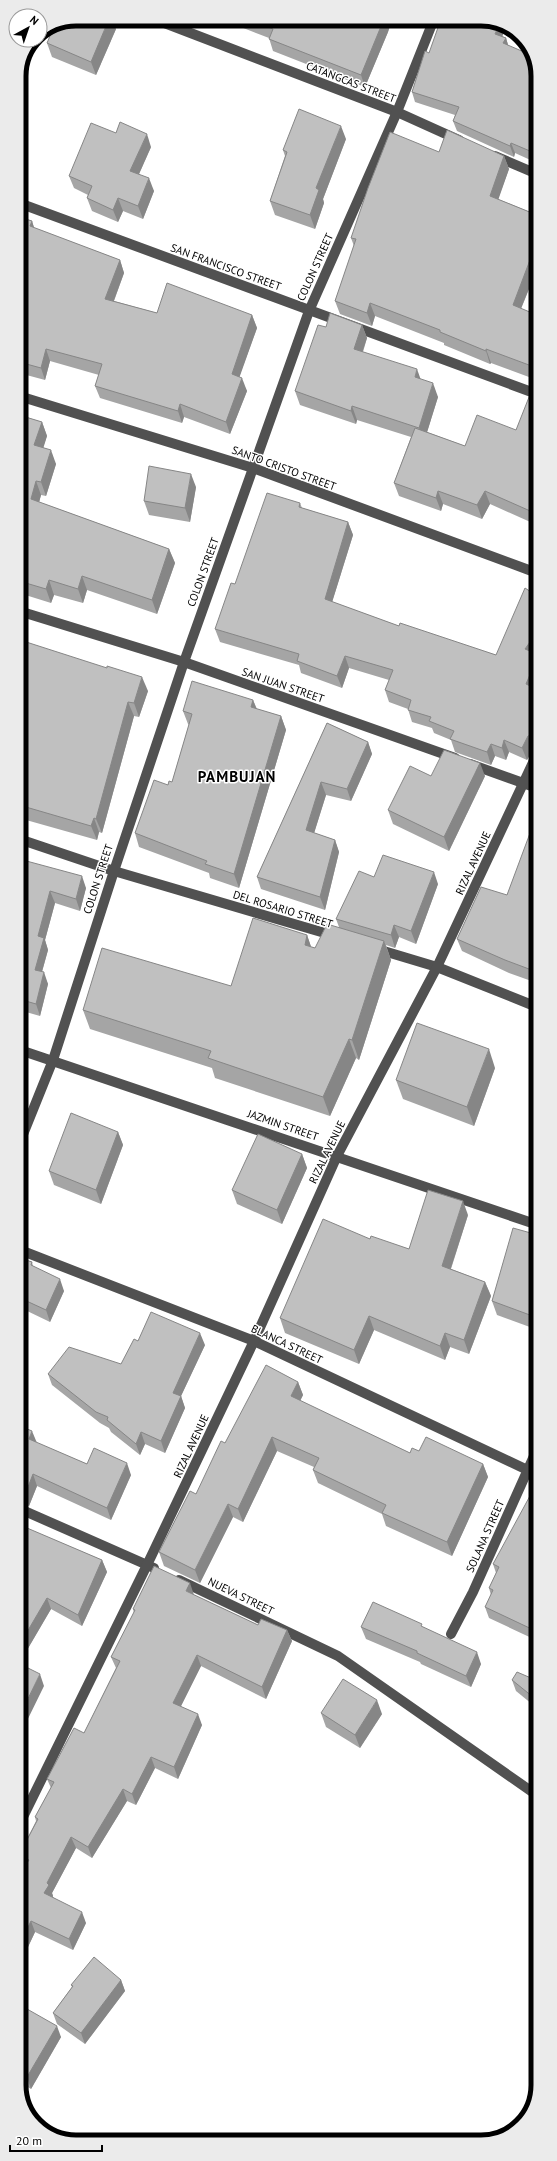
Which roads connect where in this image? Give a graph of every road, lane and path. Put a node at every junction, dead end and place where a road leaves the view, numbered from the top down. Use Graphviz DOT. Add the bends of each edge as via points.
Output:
graph roads {
  1 [pos="172,26"];
  2 [pos="431,26"];
  3 [pos="396,112"];
  4 [pos="467,143"];
  5 [pos="488,152"];
  6 [pos="531,171"];
  7 [pos="26,206"];
  8 [pos="309,311"];
  9 [pos="531,392"];
  10 [pos="26,398"];
  11 [pos="253,468"];
  12 [pos="531,571"];
  13 [pos="26,613"];
  14 [pos="184,662"];
  15 [pos="531,767"];
  16 [pos="524,783"];
  17 [pos="531,786"];
  18 [pos="26,841"];
  19 [pos="114,871"];
  20 [pos="347,940"];
  21 [pos="370,947"];
  22 [pos="437,967"];
  23 [pos="531,1005"];
  24 [pos="26,1052"];
  25 [pos="53,1060"];
  26 [pos="26,1127"];
  27 [pos="337,1156"];
  28 [pos="531,1223"];
  29 [pos="26,1252"];
  30 [pos="254,1341"];
  31 [pos="531,1463"];
  32 [pos="528,1470"];
  33 [pos="531,1472"];
  34 [pos="26,1512"];
  35 [pos="147,1565"];
  36 [pos="451,1634"];
  37 [pos="531,1791"];
  38 [pos="26,1810"];
  1 -- 3 [label="street, CATANGCAS STREET"];
  2 -- 3 [label="street, COLON STREET"];
  3 -- 4 [label="street, CATANGCAS STREET"];
  3 -- 8 [label="street, COLON STREET"];
  5 -- 6 [label="street"];
  7 -- 8 [label="street, SAN FRANCISCO STREET"];
  8 -- 9 [label="street, SAN FRANCISCO STREET"];
  8 -- 11 [label="street, COLON STREET"];
  10 -- 11 [label="street, SANTO CRISTO STREET"];
  11 -- 12 [label="street, SANTO CRISTO STREET"];
  11 -- 14 [label="street, COLON STREET"];
  13 -- 14 [label="street, SAN JUAN STREET"];
  14 -- 16 [label="street, SAN JUAN STREET"];
  14 -- 19 [label="street, COLON STREET"];
  15 -- 16 [label="street, RIZAL AVENUE"];
  16 -- 17 [label="street, SAN JUAN STREET"];
  16 -- 22 [label="street, RIZAL AVENUE"];
  18 -- 19 [label="street, DEL ROSARIO STREET"];
  19 -- 20 [label="street, DEL ROSARIO STREET"];
  19 -- 25 [label="street, COLON STREET"];
  21 -- 22 [label="street"];
  22 -- 23 [label="street"];
  22 -- 27 [label="street, RIZAL AVENUE"];
  24 -- 25 [label="street, JAZMIN STREET"];
  25 -- 26 [label="street, COLON STREET"];
  25 -- 27 [label="street, JAZMIN STREET"];
  27 -- 28 [label="street, JAZMIN STREET"];
  27 -- 30 [label="street, RIZAL AVENUE"];
  29 -- 30 [label="street, BLANCA STREET"];
  30 -- 32 [label="street, BLANCA STREET"];
  30 -- 35 [label="street, RIZAL AVENUE"];
  31 -- 32 [label="street, SOLANA STREET"];
  32 -- 33 [label="street, BLANCA STREET"];
  32 -- 36 [label="street, SOLANA STREET" via="473,1592"];
  34 -- 35 [label="street, NUEVA STREET"];
  35 -- 37 [label="street, NUEVA STREET" via="338,1656"];
  35 -- 38 [label="street, RIZAL AVENUE"];
}
